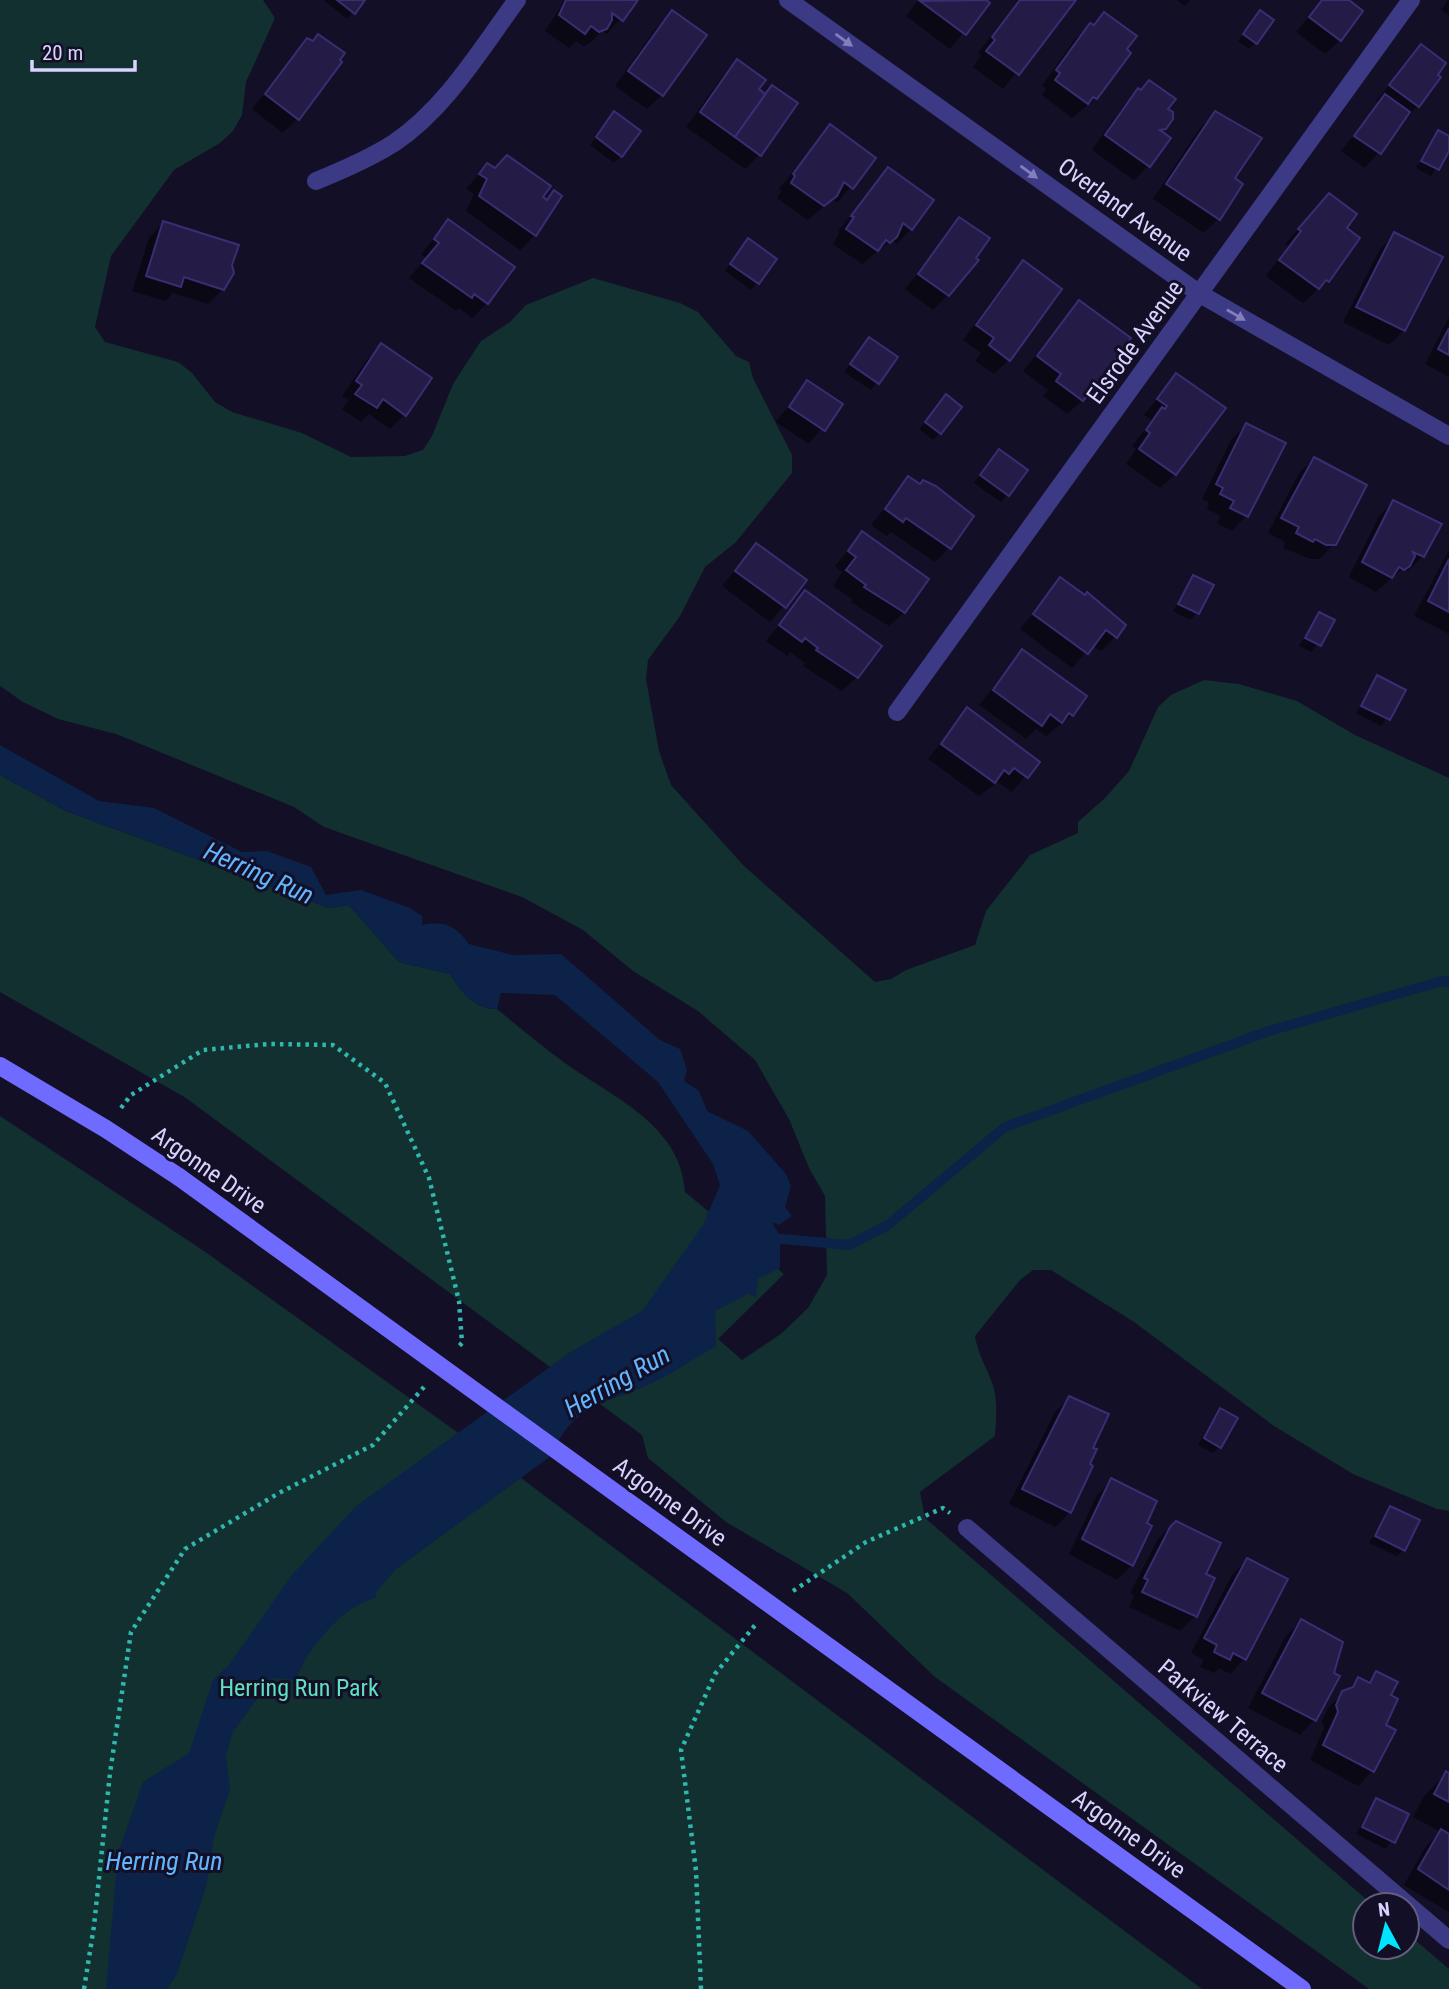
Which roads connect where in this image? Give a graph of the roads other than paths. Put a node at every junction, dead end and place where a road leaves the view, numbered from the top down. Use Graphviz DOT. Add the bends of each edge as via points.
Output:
graph roads {
  1 [pos="517,0"];
  2 [pos="788,0"];
  3 [pos="1411,0"];
  4 [pos="316,181"];
  5 [pos="1200,294"];
  6 [pos="1449,436"];
  7 [pos="897,712"];
  8 [pos="0,1066"];
  9 [pos="967,1528"];
  10 [pos="1449,1940"];
  11 [pos="1302,1989"];
  1 -- 4 [label="street" via="438,105 396,141"];
  2 -- 5 [label="street, Overland Avenue, one-way"];
  3 -- 5 [label="street, Elsrode Avenue"];
  5 -- 6 [label="street, Overland Avenue, one-way"];
  5 -- 7 [label="street, Elsrode Avenue"];
  8 -- 11 [label="main road, Argonne Drive, bridge" via="178,1177"];
  9 -- 10 [label="street, Parkview Terrace"];
}
